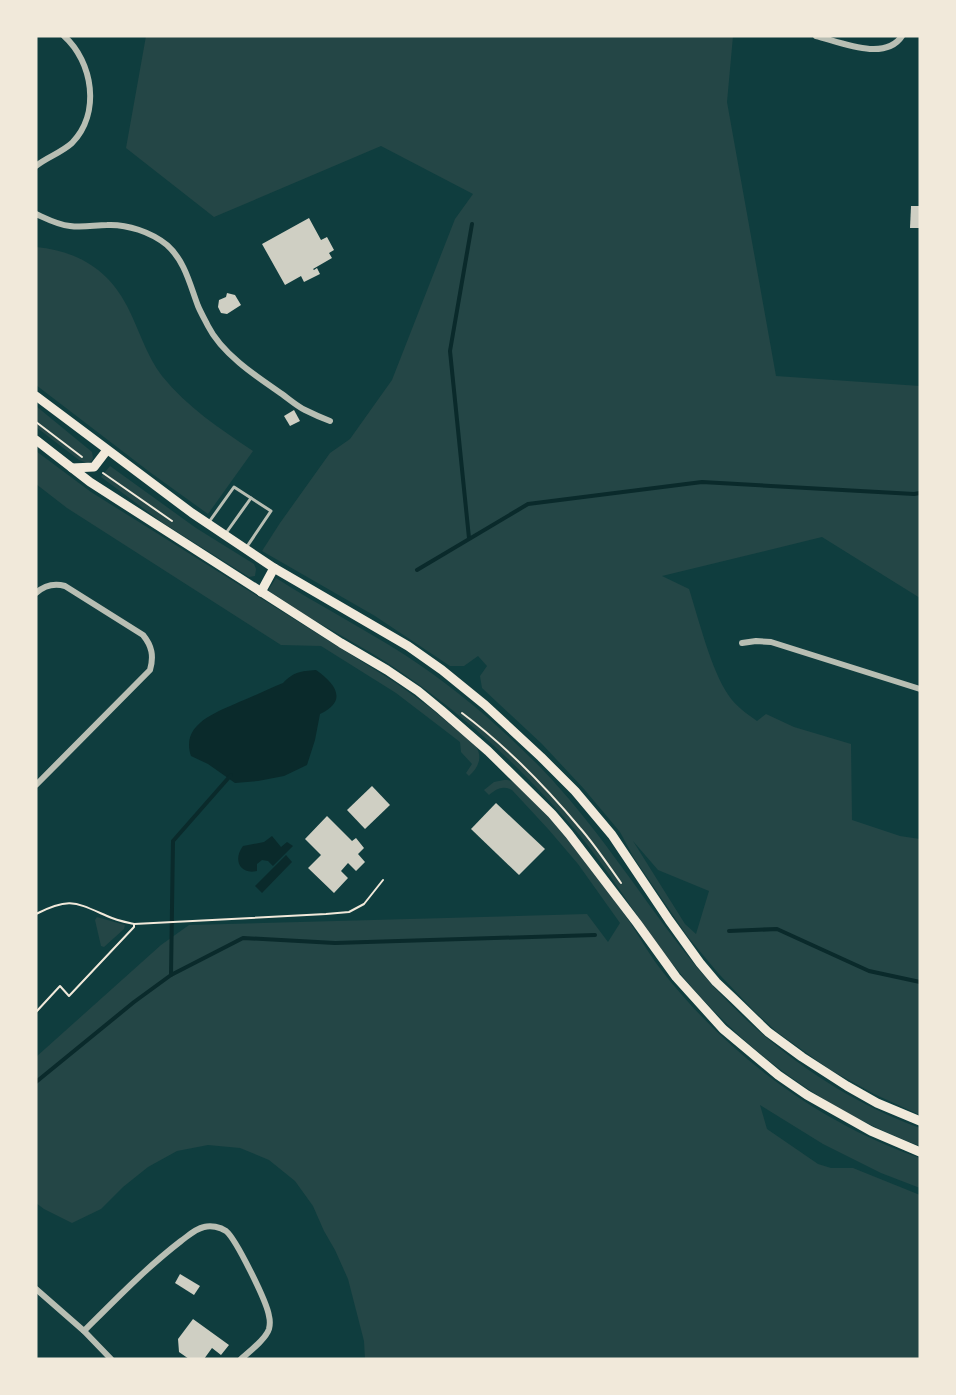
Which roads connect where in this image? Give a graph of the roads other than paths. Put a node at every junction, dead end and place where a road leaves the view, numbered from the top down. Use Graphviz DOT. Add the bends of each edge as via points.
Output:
graph roads {
  1 [pos="64,36"];
  2 [pos="816,36"];
  3 [pos="902,36"];
  4 [pos="38,163"];
  5 [pos="36,214"];
  6 [pos="36,396"];
  7 [pos="330,421"];
  8 [pos="36,440"];
  9 [pos="107,450"];
  10 [pos="72,468"];
  11 [pos="251,498"];
  12 [pos="208,524"];
  13 [pos="225,535"];
  14 [pos="245,549"];
  15 [pos="274,568"];
  16 [pos="261,592"];
  17 [pos="36,593"];
  18 [pos="742,643"];
  19 [pos="920,689"];
  20 [pos="36,785"];
  21 [pos="920,1121"];
  22 [pos="920,1152"];
  23 [pos="36,1289"];
  24 [pos="84,1331"];
  25 [pos="111,1359"];
  26 [pos="242,1359"];
  1 -- 4 [label="street" via="86,67 89,107 73,141"];
  2 -- 3 [label="street" via="869,50 888,48"];
  5 -- 7 [label="street" via="68,226 122,226 152,236 167,246 187,273 198,305 220,343 304,410"];
  6 -- 9 [label="main road"];
  8 -- 10 [label="main road"];
  9 -- 10 [label="main road" via="94,466"];
  9 -- 12 [label="main road"];
  10 -- 16 [label="main road"];
  11 -- 12 [label="lane" via="234,487"];
  11 -- 13 [label="lane"];
  11 -- 14 [label="lane" via="271,511"];
  12 -- 13 [label="main road"];
  13 -- 14 [label="main road"];
  14 -- 15 [label="main road"];
  15 -- 16 [label="main road"];
  15 -- 21 [label="main road" via="408,646 485,705 575,791 612,835 700,963 768,1032 838,1081"];
  16 -- 22 [label="main road" via="418,691 512,774 569,834 676,977 723,1029 807,1095 871,1131"];
  17 -- 20 [label="street" via="51,585 65,586 143,635 153,654 150,670"];
  18 -- 19 [label="street" via="771,642"];
  23 -- 24 [label="street"];
  24 -- 25 [label="street"];
  24 -- 26 [label="street" via="168,1251 203,1227 213,1226 232,1237 269,1314 266,1335"];
}
